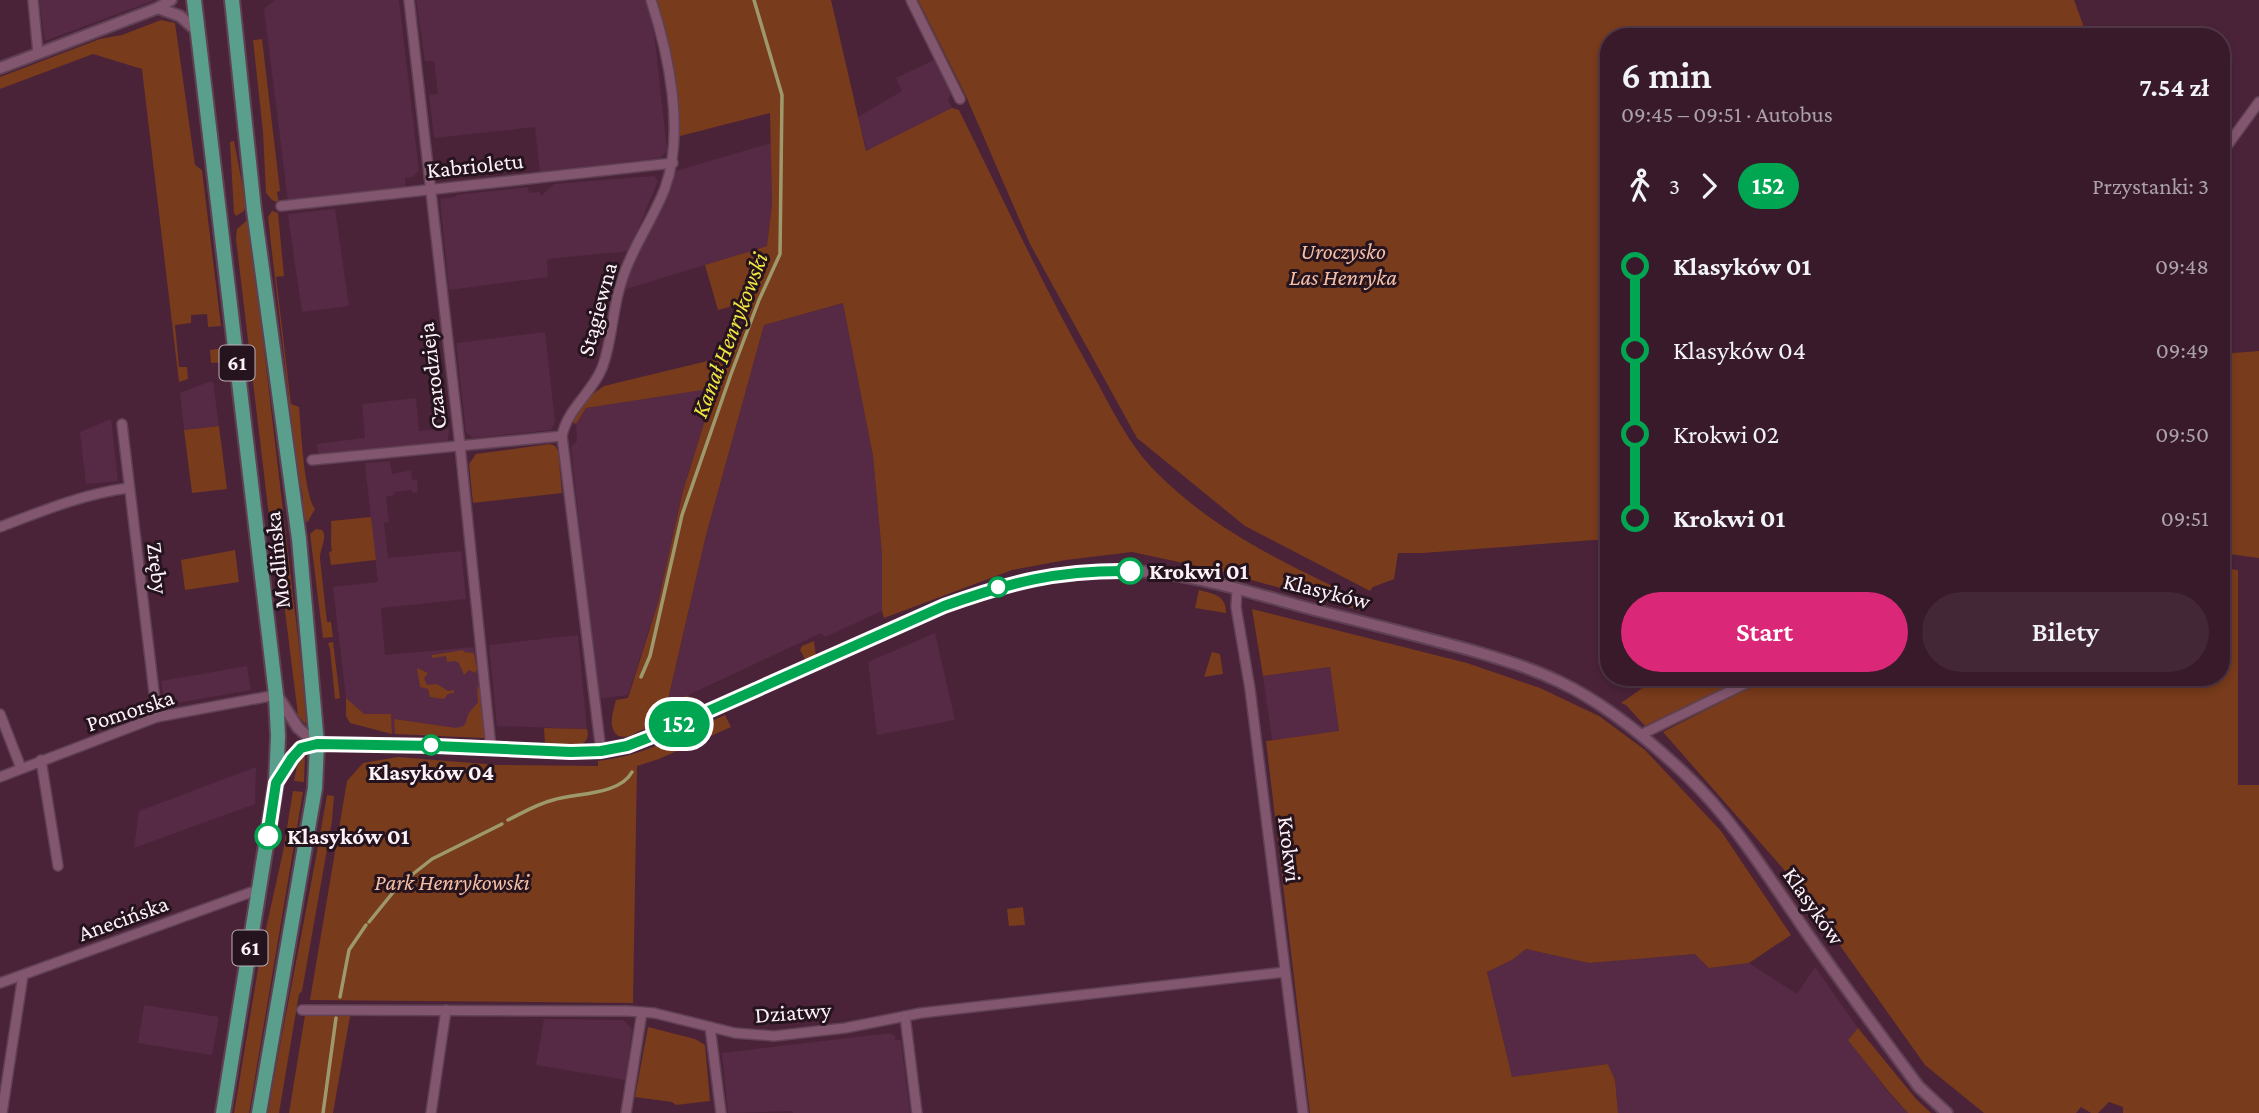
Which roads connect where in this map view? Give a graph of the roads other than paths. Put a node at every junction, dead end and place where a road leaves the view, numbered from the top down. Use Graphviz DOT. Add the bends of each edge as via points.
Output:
graph roads {
  1 [pos="33,0"];
  2 [pos="171,0"];
  3 [pos="194,0"];
  4 [pos="232,0"];
  5 [pos="409,0"];
  6 [pos="651,0"];
  7 [pos="911,0"];
  8 [pos="158,8"];
  9 [pos="197,31"];
  10 [pos="38,53"];
  11 [pos="0,68"];
  12 [pos="960,99"];
  13 [pos="2259,102"];
  14 [pos="2230,142"];
  15 [pos="673,163"];
  16 [pos="430,189"];
  17 [pos="281,205"];
  18 [pos="122,424"];
  19 [pos="562,436"];
  20 [pos="460,446"];
  21 [pos="312,460"];
  22 [pos="128,488"];
  23 [pos="0,527"];
  24 [pos="1237,590"];
  25 [pos="1741,686"];
  26 [pos="276,695"];
  27 [pos="0,714"];
  28 [pos="156,717"];
  29 [pos="1640,735"];
  30 [pos="317,744"];
  31 [pos="491,748"];
  32 [pos="601,751"];
  33 [pos="41,760"];
  34 [pos="21,768"];
  35 [pos="0,777"];
  36 [pos="276,783"];
  37 [pos="58,866"];
  38 [pos="260,889"];
  39 [pos="1285,972"];
  40 [pos="23,975"];
  41 [pos="0,984"];
  42 [pos="302,1010"];
  43 [pos="446,1010"];
  44 [pos="642,1012"];
  45 [pos="905,1016"];
  46 [pos="709,1027"];
  47 [pos="2,1113"];
  48 [pos="223,1113"];
  49 [pos="259,1113"];
  50 [pos="431,1113"];
  51 [pos="626,1113"];
  52 [pos="721,1113"];
  53 [pos="917,1113"];
  54 [pos="1303,1113"];
  55 [pos="1947,1113"];
  1 -- 10 [label="street"];
  2 -- 8 [label="street"];
  3 -- 9 [label="main road, Modlińska / 61"];
  4 -- 30 [label="main road, Modlińska / 61" via="254,210 299,539"];
  5 -- 16 [label="street, Czarodzieja"];
  6 -- 15 [label="street, Stągiewna" via="673,106"];
  7 -- 12 [label="street"];
  8 -- 9 [label="street" via="180,16"];
  8 -- 10 [label="street"];
  9 -- 26 [label="main road, Modlińska / 61"];
  10 -- 11 [label="street"];
  13 -- 14 [label="street"];
  15 -- 16 [label="street, Kabrioletu"];
  15 -- 19 [label="street, Stągiewna" via="622,279 608,353 592,387 567,419"];
  16 -- 17 [label="street, Kabrioletu"];
  16 -- 20 [label="street, Czarodzieja"];
  18 -- 22 [label="street, Zręby"];
  19 -- 20 [label="street"];
  19 -- 32 [label="street"];
  20 -- 21 [label="street"];
  20 -- 31 [label="street, Czarodzieja"];
  22 -- 23 [label="street" via="78,498"];
  22 -- 28 [label="street, Zręby"];
  24 -- 29 [label="street, Klasyków" via="1516,664 1584,695"];
  24 -- 32 [label="street, Klasyków" via="1191,578 1130,571 1058,574 1018,582 944,606 650,737"];
  24 -- 39 [label="street, Krokwi"];
  25 -- 29 [label="street"];
  26 -- 28 [label="street, Pomorska"];
  26 -- 30 [label="street" via="298,727"];
  26 -- 36 [label="main road, Modlińska / 61"];
  27 -- 34 [label="street"];
  28 -- 33 [label="street, Pomorska"];
  29 -- 55 [label="street, Klasyków" via="1724,816 1919,1087"];
  30 -- 31 [label="street, Klasyków"];
  30 -- 36 [label="street" via="301,748"];
  30 -- 49 [label="main road, Modlińska / 61" via="315,788"];
  31 -- 32 [label="street, Klasyków"];
  33 -- 34 [label="street, Pomorska"];
  33 -- 37 [label="street"];
  34 -- 35 [label="street, Pomorska"];
  36 -- 38 [label="main road, Modlińska / 61"];
  38 -- 40 [label="street, Anecińska"];
  38 -- 48 [label="main road, Modlińska / 61"];
  39 -- 45 [label="street, Dziatwy"];
  39 -- 54 [label="street, Krokwi"];
  40 -- 41 [label="street, Anecińska"];
  40 -- 47 [label="street"];
  42 -- 43 [label="street, Dziatwy"];
  43 -- 44 [label="street, Dziatwy"];
  43 -- 50 [label="street"];
  44 -- 46 [label="street, Dziatwy"];
  44 -- 51 [label="street"];
  45 -- 46 [label="street, Dziatwy" via="774,1037"];
  45 -- 53 [label="street"];
  46 -- 52 [label="street"];
}
